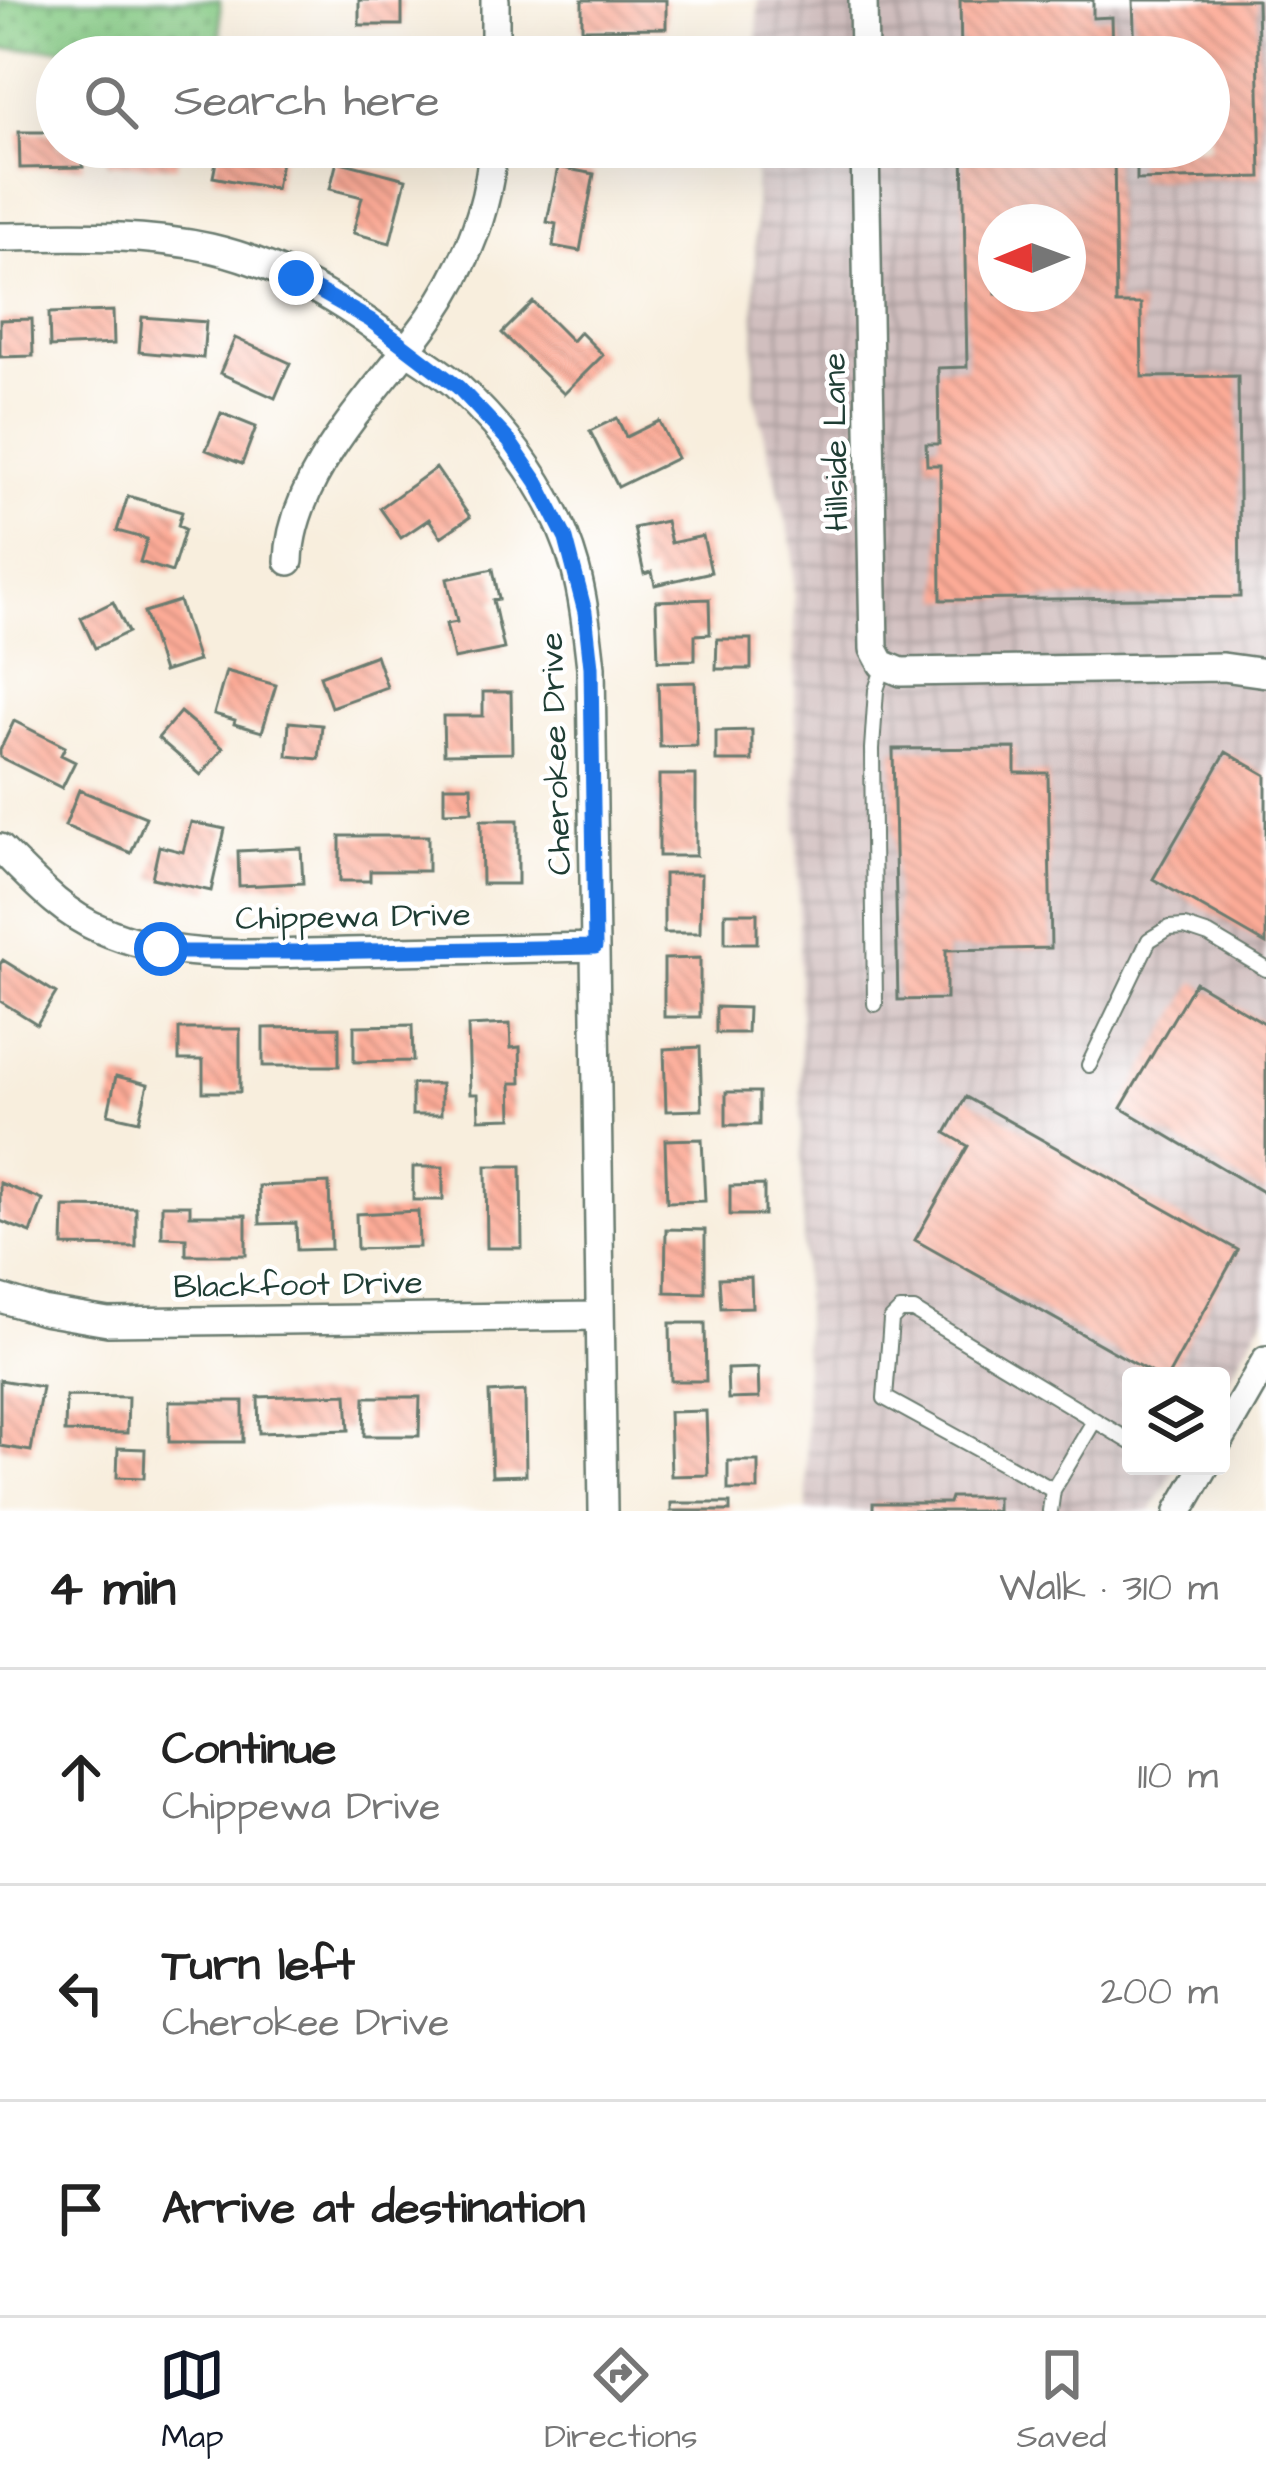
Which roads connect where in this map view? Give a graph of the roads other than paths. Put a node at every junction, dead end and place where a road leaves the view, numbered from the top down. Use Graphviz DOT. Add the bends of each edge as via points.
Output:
graph roads {
  1 [pos="495,0"];
  2 [pos="863,0"];
  3 [pos="495,36"];
  4 [pos="864,36"];
  5 [pos="490,168"];
  6 [pos="865,168"];
  7 [pos="0,237"];
  8 [pos="407,350"];
  9 [pos="289,561"];
  10 [pos="884,666"];
  11 [pos="1266,674"];
  12 [pos="0,848"];
  13 [pos="595,947"];
  14 [pos="1266,969"];
  15 [pos="875,1004"];
  16 [pos="1089,1065"];
  17 [pos="0,1298"];
  18 [pos="600,1316"];
  19 [pos="1266,1360"];
  20 [pos="1094,1421"];
  21 [pos="1230,1422"];
  22 [pos="1122,1437"];
  23 [pos="1195,1475"];
  24 [pos="1053,1490"];
  25 [pos="603,1511"];
  26 [pos="1050,1511"];
  27 [pos="1179,1511"];
  1 -- 3 [label="street"];
  2 -- 4 [label="street"];
  5 -- 8 [label="street" via="459,270"];
  6 -- 10 [label="street, Hillside Lane" via="874,649"];
  7 -- 8 [label="street, Cherokee Drive" via="146,238 211,248 296,278"];
  8 -- 9 [label="street" via="302,499"];
  8 -- 13 [label="street, Cherokee Drive" via="458,387 509,441 566,539 591,667"];
  10 -- 11 [label="street" via="1223,667"];
  10 -- 15 [label="lane" via="873,719"];
  12 -- 13 [label="street, Chippewa Drive" via="68,911 161,949"];
  13 -- 18 [label="street, Cherokee Drive"];
  14 -- 16 [label="lane" via="1208,935 1169,928 1149,940"];
  17 -- 18 [label="street, Blackfoot Drive" via="108,1322"];
  18 -- 25 [label="street, Cherokee Drive"];
  19 -- 21 [label="street"];
  20 -- 22 [label="lane"];
  20 -- 24 [label="lane"];
  20 -- 24 [label="lane" via="914,1311 891,1320 885,1398"];
  23 -- 27 [label="street"];
  24 -- 26 [label="lane"];
}
